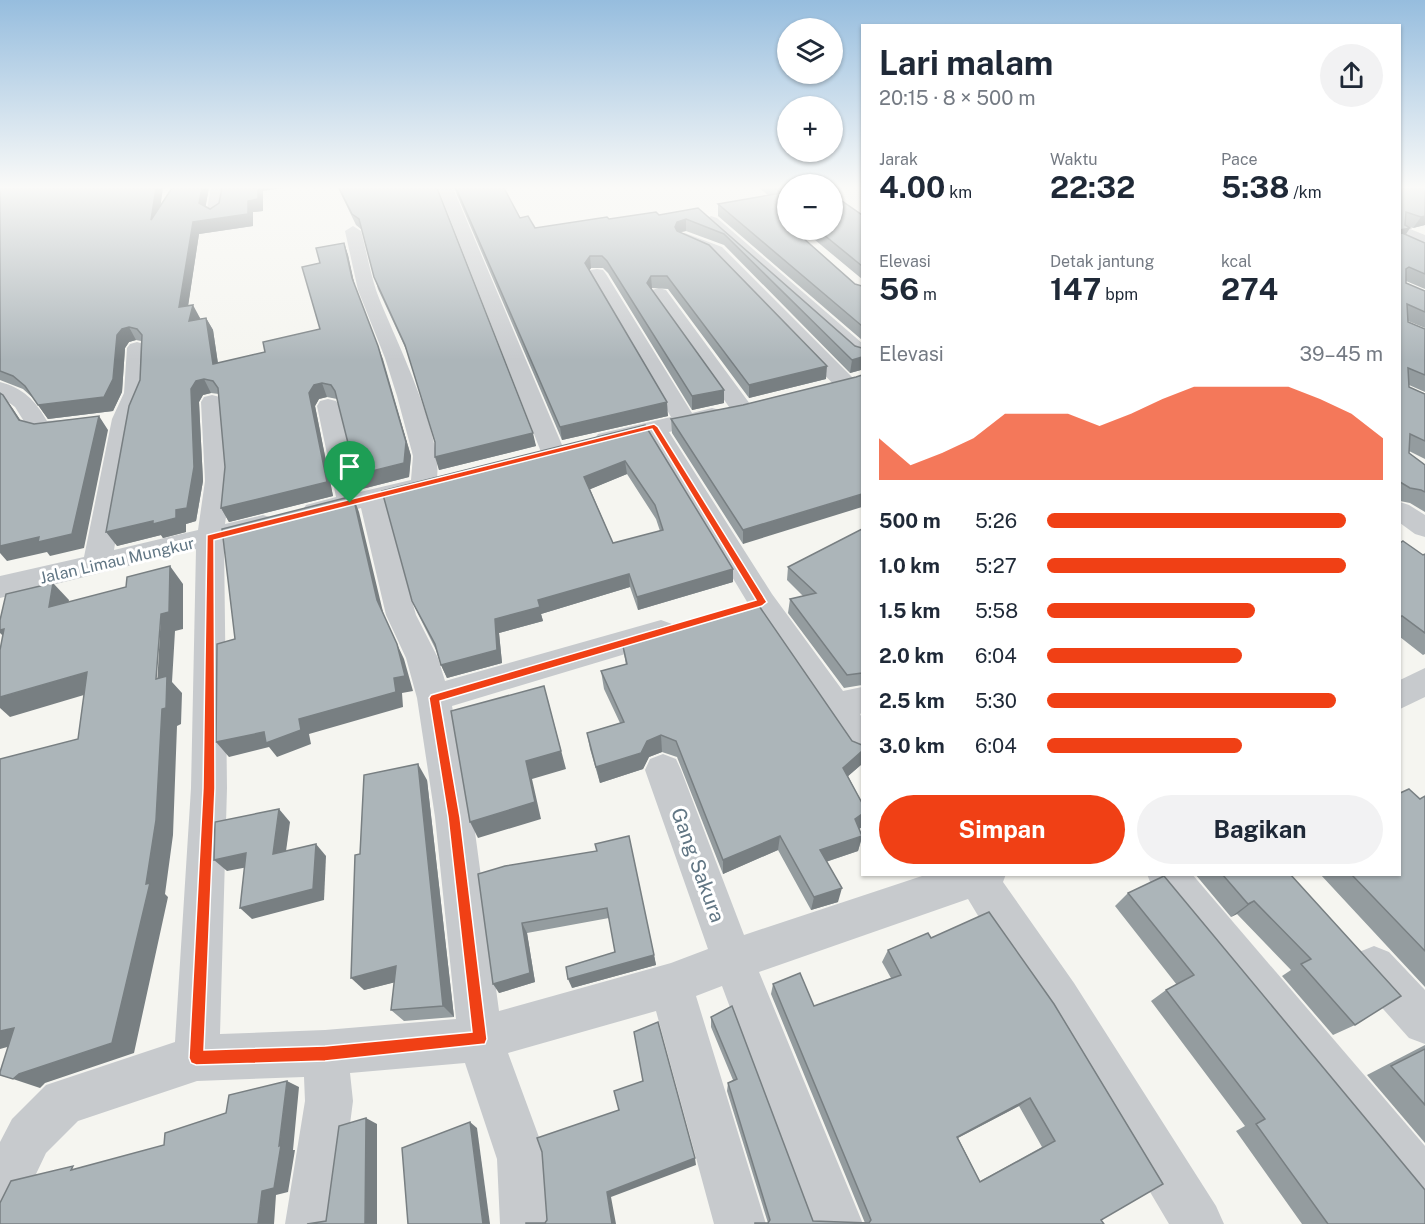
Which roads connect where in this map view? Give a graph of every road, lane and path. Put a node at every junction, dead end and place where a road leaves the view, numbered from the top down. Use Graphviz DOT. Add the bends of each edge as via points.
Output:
graph roads {
  1 [pos="356,245"];
  2 [pos="470,245"];
  3 [pos="703,245"];
  4 [pos="739,245"];
  5 [pos="597,274"];
  6 [pos="659,294"];
  7 [pos="137,348"];
  8 [pos="861,352"];
  9 [pos="854,380"];
  10 [pos="0,389"];
  11 [pos="815,390"];
  12 [pos="212,402"];
  13 [pos="328,406"];
  14 [pos="124,419"];
  15 [pos="685,422"];
  16 [pos="654,427"];
  17 [pos="361,500"];
  18 [pos="1401,512"];
  19 [pos="1425,528"];
  20 [pos="210,538"];
  21 [pos="97,564"];
  22 [pos="0,587"];
  23 [pos="762,602"];
  24 [pos="728,612"];
  25 [pos="683,625"];
  26 [pos="435,698"];
  27 [pos="849,703"];
  28 [pos="861,742"];
  29 [pos="663,770"];
  30 [pos="980,876"];
  31 [pos="1168,876"];
  32 [pos="1353,944"];
  33 [pos="733,960"];
  34 [pos="671,985"];
  35 [pos="1425,1022"];
  36 [pos="480,1039"];
  37 [pos="325,1053"];
  38 [pos="196,1058"];
  39 [pos="1425,1184"];
  40 [pos="0,1194"];
  41 [pos="311,1224"];
  42 [pos="526,1224"];
  43 [pos="740,1224"];
  44 [pos="837,1224"];
  45 [pos="1198,1224"];
  1 -- 17 [label="street, Jalan Limau Mungkur" via="367,290 396,358 435,482"];
  2 -- 16 [label="street" via="562,450"];
  3 -- 9 [label="street" via="716,251"];
  4 -- 8 [label="street"];
  5 -- 15 [label="street"];
  6 -- 15 [label="street" via="753,406"];
  7 -- 14 [label="street" via="135,393"];
  9 -- 11 [label="street"];
  10 -- 14 [label="street" via="14,394 38,426 44,428"];
  12 -- 20 [label="street" via="218,481"];
  13 -- 17 [label="street"];
  14 -- 21 [label="street"];
  15 -- 16 [label="street"];
  16 -- 23 [label="street"];
  17 -- 20 [label="street, Jalan Limau Mungkur"];
  17 -- 26 [label="street"];
  18 -- 19 [label="street"];
  20 -- 21 [label="street, Jalan Limau Mungkur"];
  20 -- 38 [label="street" via="209,788"];
  21 -- 22 [label="street, Jalan Limau Mungkur"];
  23 -- 24 [label="street"];
  23 -- 27 [label="street"];
  25 -- 26 [label="street"];
  26 -- 36 [label="street" via="454,817"];
  27 -- 28 [label="street"];
  29 -- 33 [label="street, Gang Sakura"];
  30 -- 33 [label="street"];
  30 -- 45 [label="street"];
  31 -- 39 [label="street"];
  32 -- 35 [label="street"];
  33 -- 34 [label="street"];
  33 -- 44 [label="street, Gang Sakura"];
  34 -- 36 [label="street"];
  34 -- 43 [label="street"];
  36 -- 37 [label="street"];
  36 -- 42 [label="street" via="522,1159"];
  37 -- 38 [label="street"];
  37 -- 41 [label="street" via="329,1101"];
  38 -- 40 [label="street" via="63,1102 29,1136"];
}
